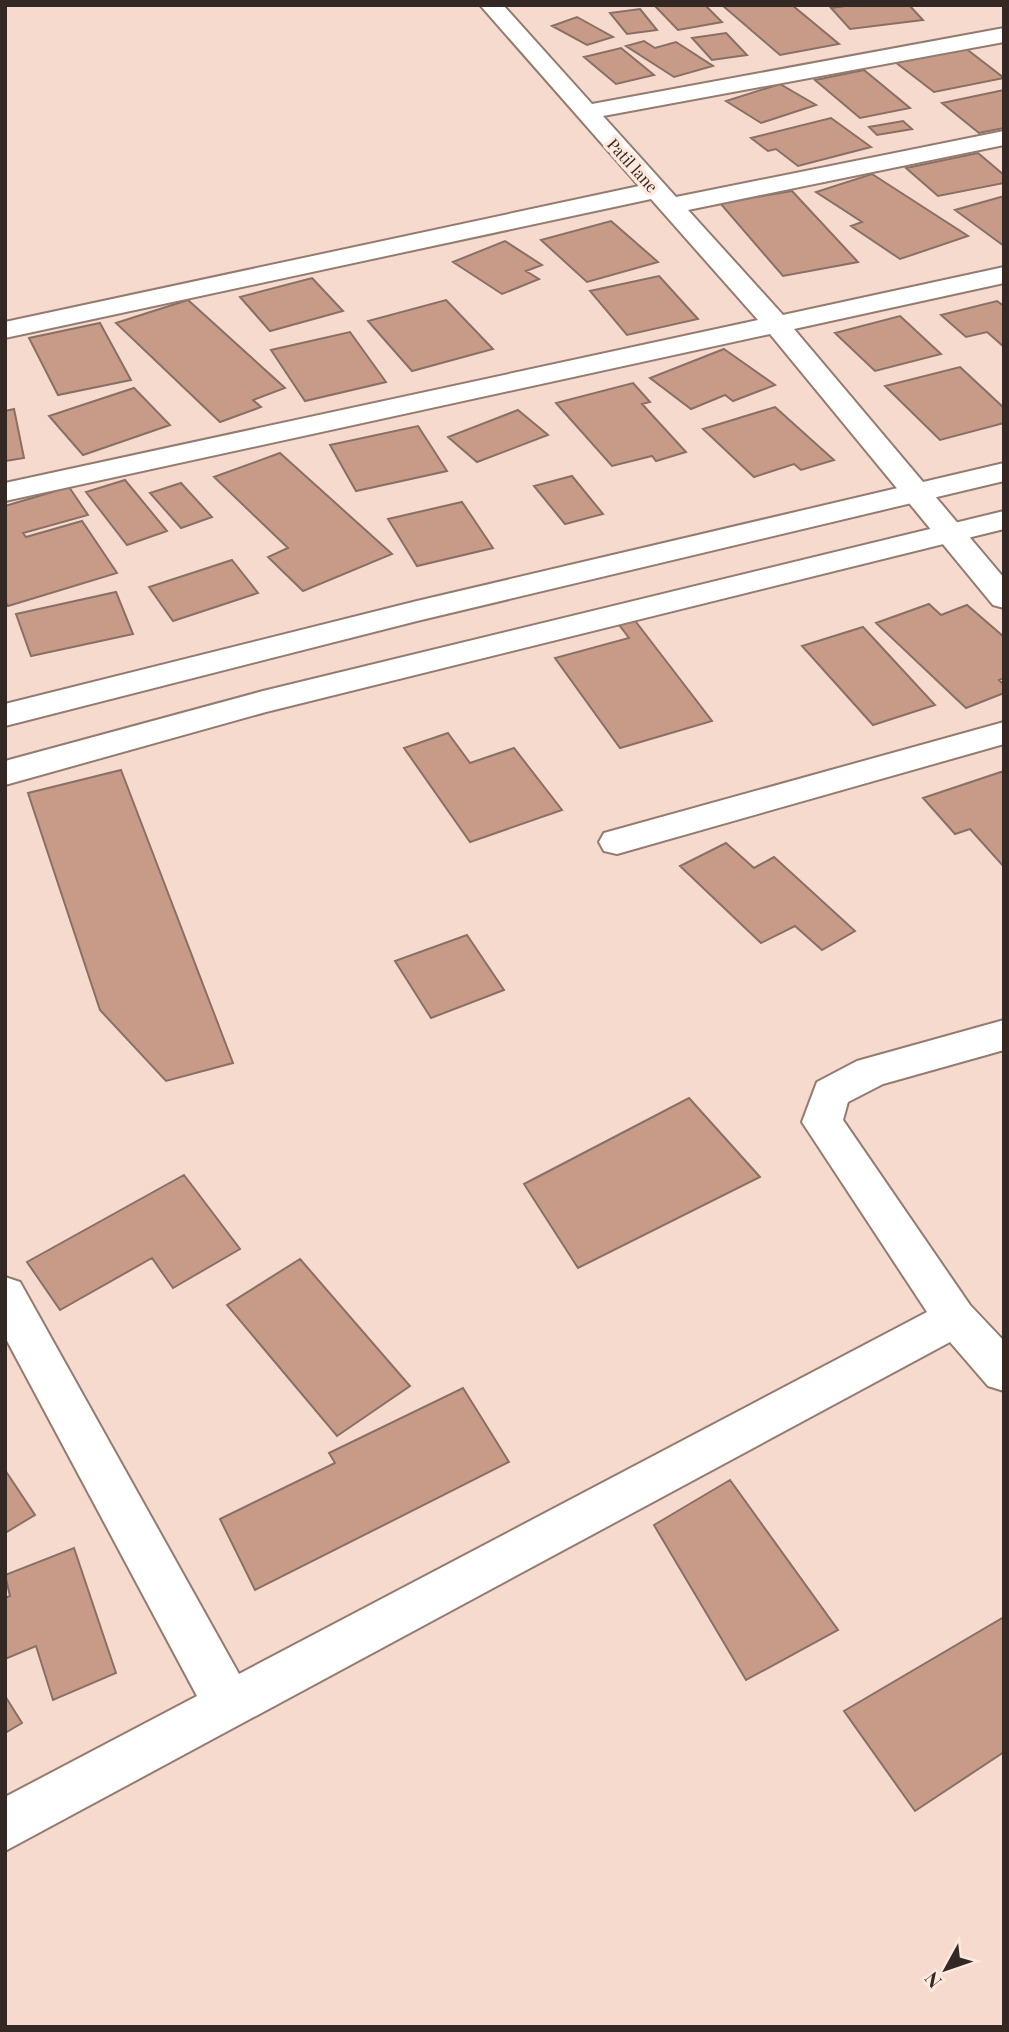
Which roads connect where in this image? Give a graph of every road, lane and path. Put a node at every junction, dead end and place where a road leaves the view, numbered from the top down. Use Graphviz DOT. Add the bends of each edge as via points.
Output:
graph roads {
  1 [pos="491,5"];
  2 [pos="1004,35"];
  3 [pos="586,112"];
  4 [pos="1004,138"];
  5 [pos="663,198"];
  6 [pos="1004,275"];
  7 [pos="776,324"];
  8 [pos="5,330"];
  9 [pos="1004,472"];
  10 [pos="5,492"];
  11 [pos="918,493"];
  12 [pos="1004,520"];
  13 [pos="948,534"];
  14 [pos="1004,598"];
  15 [pos="5,715"];
  16 [pos="1004,733"];
  17 [pos="5,773"];
  18 [pos="617,842"];
  19 [pos="1004,1035"];
  20 [pos="5,1295"];
  21 [pos="955,1318"];
  22 [pos="1004,1372"];
  23 [pos="229,1705"];
  24 [pos="5,1825"];
  1 -- 3 [label="street, Patil lane"];
  2 -- 3 [label="street"];
  3 -- 5 [label="street, Patil lane"];
  4 -- 5 [label="street"];
  5 -- 7 [label="street, Patil lane"];
  5 -- 8 [label="street"];
  6 -- 7 [label="street"];
  7 -- 10 [label="street"];
  7 -- 11 [label="street, Patil lane"];
  9 -- 11 [label="street"];
  11 -- 13 [label="street, Patil lane"];
  11 -- 15 [label="street" via="417,611"];
  12 -- 13 [label="street"];
  13 -- 14 [label="street, Patil lane"];
  13 -- 17 [label="street" via="263,702"];
  16 -- 18 [label="street"];
  19 -- 21 [label="street" via="871,1072 831,1093 822,1122"];
  20 -- 23 [label="street"];
  21 -- 22 [label="street"];
  21 -- 23 [label="street"];
  23 -- 24 [label="street"];
}
